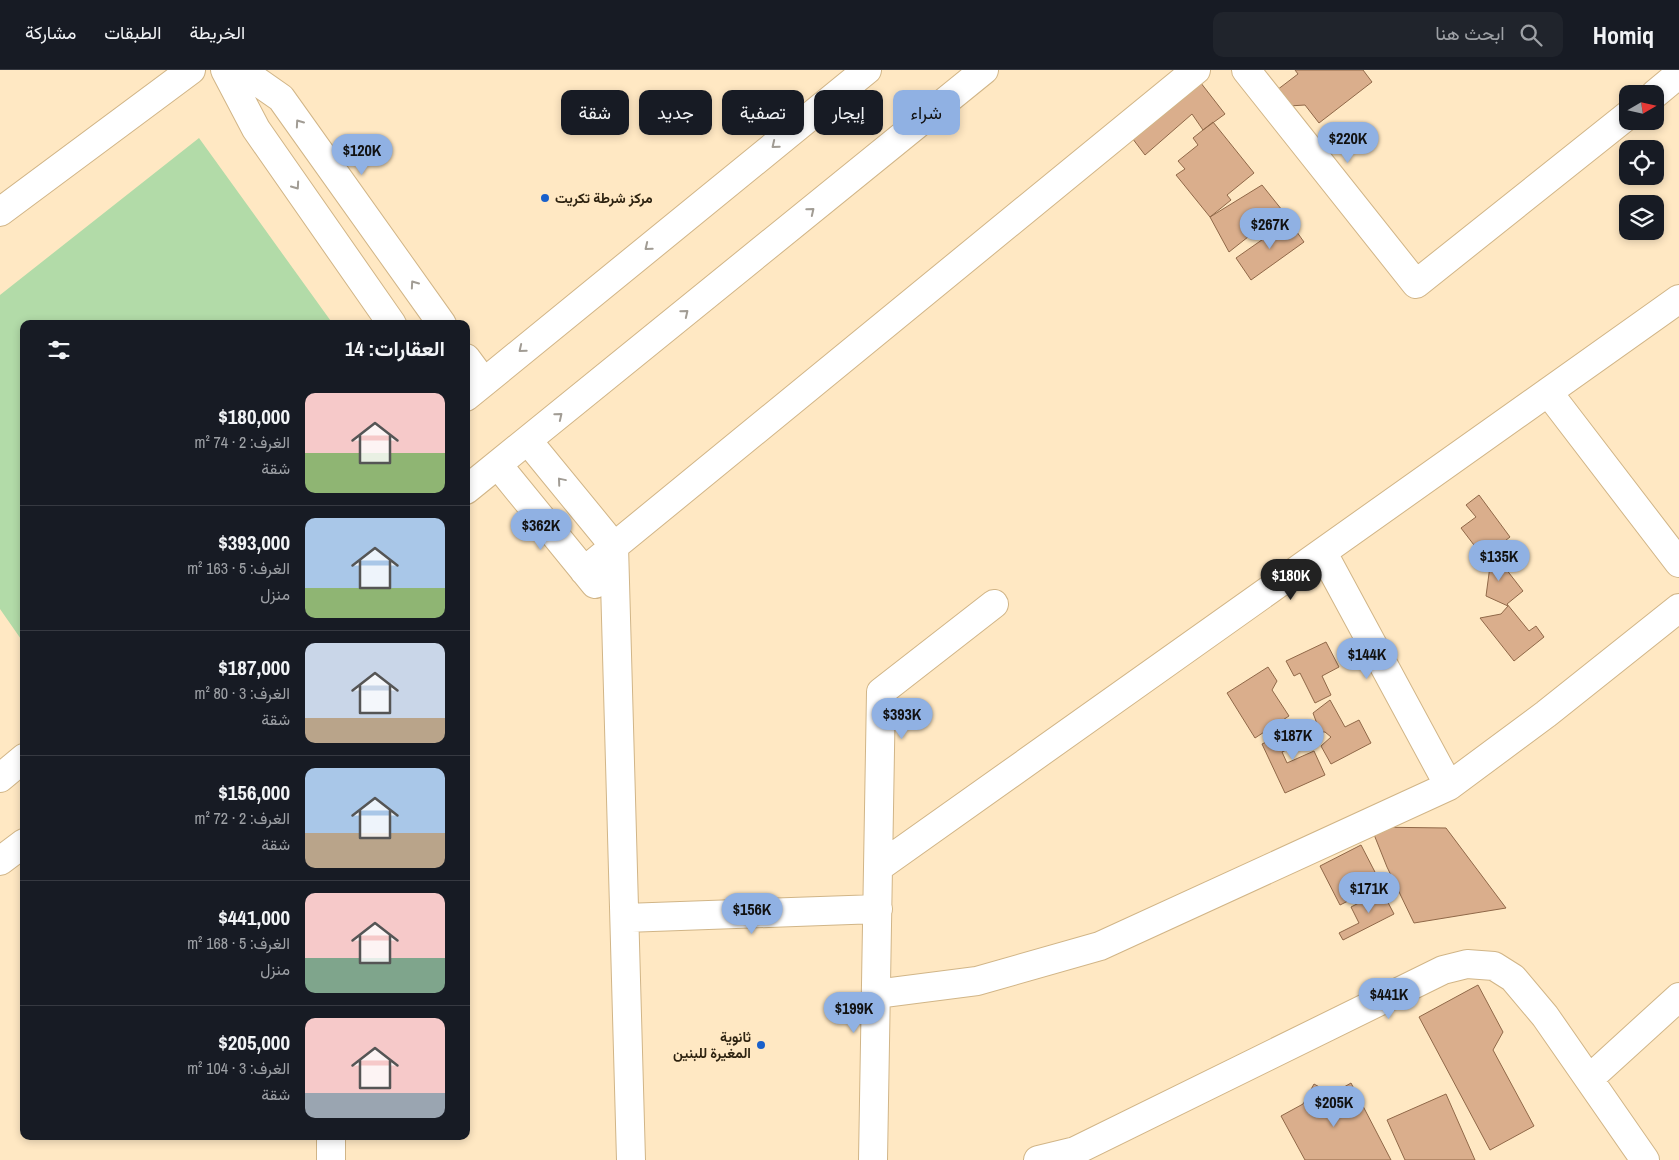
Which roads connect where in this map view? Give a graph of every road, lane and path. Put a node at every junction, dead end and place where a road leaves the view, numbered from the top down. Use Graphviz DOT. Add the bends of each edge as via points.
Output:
graph roads {
  1 [pos="191,70"];
  2 [pos="225,70"];
  3 [pos="241,70"];
  4 [pos="867,70"];
  5 [pos="984,70"];
  6 [pos="1196,70"];
  7 [pos="1246,70"];
  8 [pos="1679,74"];
  9 [pos="1664,86"];
  10 [pos="1619,122"];
  11 [pos="0,212"];
  12 [pos="1677,304"];
  13 [pos="389,320"];
  14 [pos="439,320"];
  15 [pos="470,374"];
  16 [pos="474,389"];
  17 [pos="1548,392"];
  18 [pos="528,441"];
  19 [pos="498,466"];
  20 [pos="470,487"];
  21 [pos="614,546"];
  22 [pos="1322,553"];
  23 [pos="1679,563"];
  24 [pos="584,571"];
  25 [pos="994,604"];
  26 [pos="1679,608"];
  27 [pos="616,611"];
  28 [pos="20,761"];
  29 [pos="0,778"];
  30 [pos="1450,786"];
  31 [pos="20,845"];
  32 [pos="0,861"];
  33 [pos="879,867"];
  34 [pos="878,909"];
  35 [pos="625,918"];
  36 [pos="876,994"];
  37 [pos="1679,997"];
  38 [pos="1589,1079"];
  39 [pos="331,1140"];
  40 [pos="1074,1156"];
  41 [pos="331,1160"];
  42 [pos="632,1160"];
  43 [pos="873,1160"];
  44 [pos="1038,1160"];
  45 [pos="1645,1160"];
  1 -- 11 [label="street"];
  2 -- 13 [label="street, one-way" via="256,129"];
  14 -- 3 [label="street, one-way" via="281,98"];
  4 -- 16 [label="street, one-way"];
  18 -- 5 [label="street, one-way"];
  6 -- 21 [label="street"];
  7 -- 10 [label="street" via="1416,284"];
  8 -- 9 [label="street"];
  12 -- 17 [label="street"];
  15 -- 16 [label="street"];
  17 -- 22 [label="street"];
  17 -- 23 [label="street"];
  18 -- 19 [label="street"];
  21 -- 18 [label="street, one-way"];
  19 -- 20 [label="street"];
  19 -- 24 [label="street"];
  21 -- 24 [label="street"];
  21 -- 27 [label="street"];
  22 -- 30 [label="street"];
  22 -- 33 [label="street"];
  24 -- 27 [label="street"];
  25 -- 33 [label="street" via="881,692"];
  26 -- 30 [label="street"];
  27 -- 35 [label="street"];
  28 -- 29 [label="street"];
  30 -- 36 [label="street" via="1100,946 977,981"];
  31 -- 32 [label="street"];
  33 -- 34 [label="street"];
  34 -- 35 [label="street"];
  34 -- 36 [label="street"];
  35 -- 42 [label="street"];
  36 -- 43 [label="street"];
  37 -- 38 [label="street"];
  38 -- 40 [label="street" via="1546,1016 1513,978 1494,966 1467,964 1443,970"];
  38 -- 45 [label="street"];
  39 -- 41 [label="street"];
  40 -- 44 [label="street"];
}
